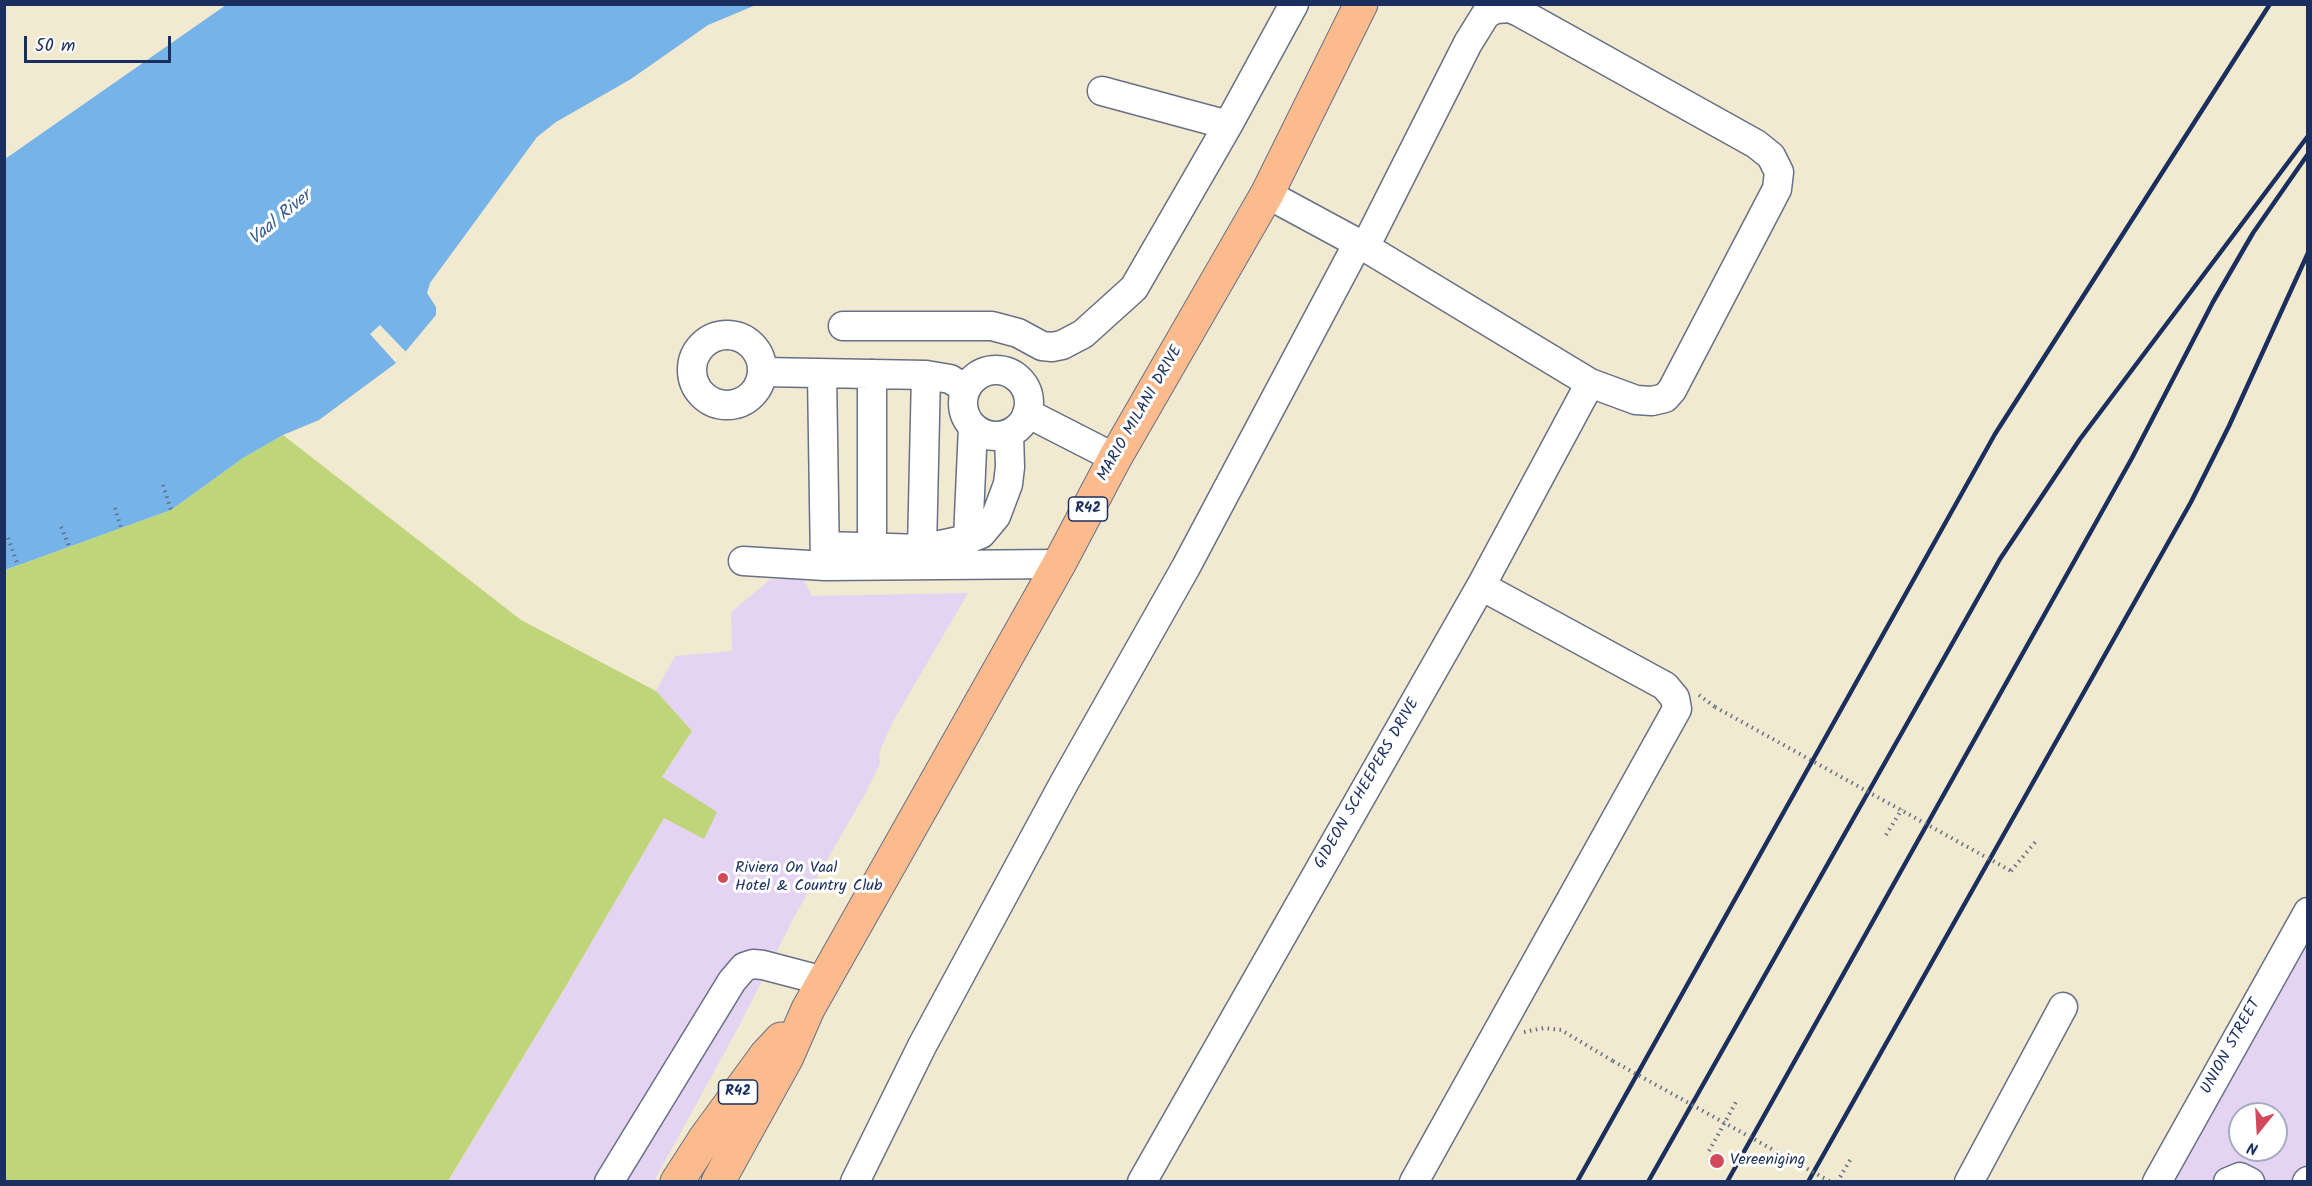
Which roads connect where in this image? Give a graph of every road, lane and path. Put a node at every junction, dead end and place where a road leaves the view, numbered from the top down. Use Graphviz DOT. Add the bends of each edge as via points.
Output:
graph roads {
  1 [pos="1294,4"];
  2 [pos="1361,4"];
  3 [pos="1102,91"];
  4 [pos="1228,125"];
  5 [pos="1267,194"];
  6 [pos="1362,245"];
  7 [pos="843,326"];
  8 [pos="1042,346"];
  9 [pos="762,372"];
  10 [pos="822,374"];
  11 [pos="872,374"];
  12 [pos="926,375"];
  13 [pos="1021,382"];
  14 [pos="1590,383"];
  15 [pos="966,388"];
  16 [pos="1018,424"];
  17 [pos="973,427"];
  18 [pos="1115,458"];
  19 [pos="163,485"];
  20 [pos="115,508"];
  21 [pos="171,510"];
  22 [pos="61,527"];
  23 [pos="121,528"];
  24 [pos="8,538"];
  25 [pos="968,539"];
  26 [pos="69,546"];
  27 [pos="872,547"];
  28 [pos="922,549"];
  29 [pos="826,556"];
  30 [pos="743,561"];
  31 [pos="1059,564"];
  32 [pos="18,565"];
  33 [pos="1481,586"];
  34 [pos="1715,707"];
  35 [pos="1902,809"];
  36 [pos="1886,835"];
  37 [pos="2037,840"];
  38 [pos="2307,912"];
  39 [pos="824,981"];
  40 [pos="2064,1007"];
  41 [pos="808,1009"];
  42 [pos="1494,1039"];
  43 [pos="1737,1100"];
  44 [pos="1725,1122"];
  45 [pos="1709,1150"];
  46 [pos="1852,1157"];
  47 [pos="609,1182"];
  48 [pos="676,1182"];
  49 [pos="718,1182"];
  50 [pos="855,1182"];
  51 [pos="1142,1182"];
  52 [pos="1414,1182"];
  53 [pos="1831,1182"];
  54 [pos="1837,1182"];
  55 [pos="1969,1182"];
  56 [pos="2157,1182"];
  57 [pos="2228,1182"];
  58 [pos="2250,1182"];
  1 -- 4 [label="street"];
  2 -- 5 [label="main road, MARIO MILANI DRIVE / R42"];
  3 -- 4 [label="street"];
  4 -- 8 [label="street" via="1134,288 1072,341"];
  5 -- 6 [label="street"];
  5 -- 18 [label="main road, MARIO MILANI DRIVE / R42"];
  6 -- 14 [label="street"];
  6 -- 14 [label="street" via="1468,43 1486,14 1496,9 1519,12 1761,147 1777,166 1777,189 1669,394 1656,401 1636,400"];
  6 -- 50 [label="street" via="1064,783 922,1046"];
  7 -- 8 [label="street" via="992,326 1018,333"];
  8 -- 13 [label="street"];
  9 -- 10 [label="street"];
  10 -- 11 [label="street"];
  10 -- 29 [label="street"];
  11 -- 12 [label="street"];
  11 -- 27 [label="street"];
  12 -- 15 [label="street" via="950,379"];
  12 -- 28 [label="street"];
  13 -- 15 [label="street" via="1013,375 992,370 981,373"];
  13 -- 16 [label="street" via="1029,402"];
  14 -- 33 [label="street, GIDEON SCHEEPERS DRIVE"];
  15 -- 17 [label="street" via="963,409"];
  16 -- 17 [label="street" via="990,435"];
  16 -- 18 [label="street"];
  16 -- 25 [label="street" via="1004,496 996,516 987,529"];
  17 -- 25 [label="street"];
  18 -- 31 [label="main road, MARIO MILANI DRIVE / R42"];
  19 -- 21 [label="path"];
  20 -- 23 [label="path"];
  22 -- 26 [label="path"];
  24 -- 32 [label="path"];
  25 -- 28 [label="street"];
  27 -- 28 [label="street"];
  27 -- 29 [label="street"];
  29 -- 30 [label="street"];
  29 -- 31 [label="street"];
  31 -- 39 [label="main road, MARIO MILANI DRIVE / R42"];
  33 -- 42 [label="street" via="1665,686 1678,704 1674,718"];
  33 -- 51 [label="street, GIDEON SCHEEPERS DRIVE"];
  34 -- 35 [label="path, bridge"];
  35 -- 36 [label="path"];
  35 -- 37 [label="path, bridge" via="2011,871"];
  38 -- 56 [label="street, UNION STREET"];
  39 -- 41 [label="main road, MARIO MILANI DRIVE / R42"];
  39 -- 47 [label="street" via="764,965 744,967"];
  40 -- 55 [label="street"];
  41 -- 48 [label="main road, MARIO MILANI DRIVE / R42" via="766,1055"];
  41 -- 49 [label="main road, MARIO MILANI DRIVE / R42" via="787,1057"];
  42 -- 44 [label="path, bridge" via="1544,1028 1561,1030"];
  42 -- 52 [label="street"];
  43 -- 44 [label="path"];
  44 -- 45 [label="path"];
  44 -- 53 [label="path, bridge"];
  46 -- 54 [label="path"];
  57 -- 58 [label="street" via="2240,1177"];
}
